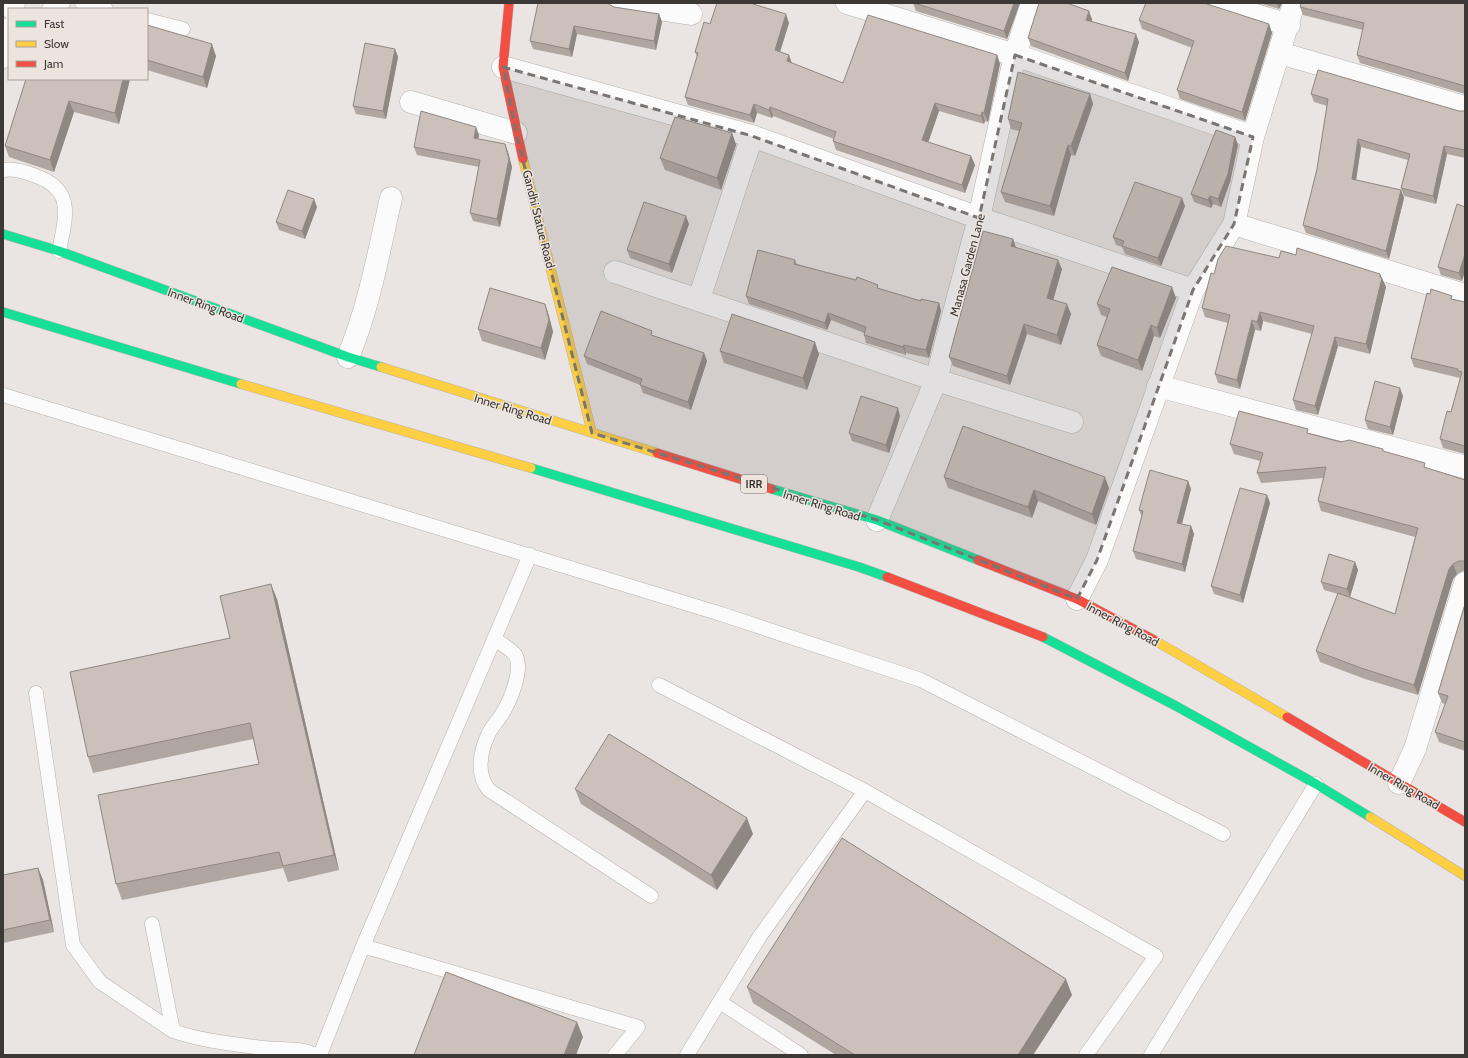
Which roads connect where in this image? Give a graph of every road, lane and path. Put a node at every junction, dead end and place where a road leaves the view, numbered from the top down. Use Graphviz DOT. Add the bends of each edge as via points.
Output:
graph roads {
  1 [pos="63,3"];
  2 [pos="82,3"];
  3 [pos="509,3"];
  4 [pos="619,3"];
  5 [pos="847,3"];
  6 [pos="1032,3"];
  7 [pos="1216,3"];
  8 [pos="1294,3"];
  9 [pos="51,8"];
  10 [pos="102,8"];
  11 [pos="690,14"];
  12 [pos="148,20"];
  13 [pos="1289,25"];
  14 [pos="182,30"];
  15 [pos="8,34"];
  16 [pos="1280,53"];
  17 [pos="1015,55"];
  18 [pos="3,57"];
  19 [pos="503,67"];
  20 [pos="411,102"];
  21 [pos="1465,107"];
  22 [pos="516,133"];
  23 [pos="752,136"];
  24 [pos="1253,137"];
  25 [pos="3,170"];
  26 [pos="391,198"];
  27 [pos="979,218"];
  28 [pos="1234,224"];
  29 [pos="3,234"];
  30 [pos="59,252"];
  31 [pos="615,272"];
  32 [pos="1193,290"];
  33 [pos="1465,295"];
  34 [pos="699,299"];
  35 [pos="3,312"];
  36 [pos="348,357"];
  37 [pos="936,380"];
  38 [pos="1158,386"];
  39 [pos="3,394"];
  40 [pos="1072,422"];
  41 [pos="592,434"];
  42 [pos="1465,467"];
  43 [pos="877,520"];
  44 [pos="530,555"];
  45 [pos="1465,583"];
  46 [pos="1077,599"];
  47 [pos="494,639"];
  48 [pos="659,685"];
  49 [pos="36,693"];
  50 [pos="1399,783"];
  51 [pos="1316,784"];
  52 [pos="865,791"];
  53 [pos="1465,822"];
  54 [pos="1223,834"];
  55 [pos="1465,876"];
  56 [pos="651,896"];
  57 [pos="152,924"];
  58 [pos="363,946"];
  59 [pos="720,1002"];
  60 [pos="173,1031"];
  61 [pos="315,1055"];
  62 [pos="320,1055"];
  63 [pos="615,1055"];
  64 [pos="687,1055"];
  65 [pos="801,1055"];
  66 [pos="1086,1055"];
  67 [pos="1151,1055"];
  1 -- 9 [label="lane"];
  2 -- 10 [label="lane"];
  3 -- 19 [label="main road, Gandhi Statue Road"];
  4 -- 11 [label="street"];
  5 -- 17 [label="street"];
  6 -- 17 [label="street, Manasa Garden Lane"];
  7 -- 13 [label="street"];
  8 -- 13 [label="street"];
  12 -- 14 [label="lane"];
  13 -- 16 [label="street"];
  15 -- 18 [label="street"];
  16 -- 21 [label="street"];
  16 -- 24 [label="street"];
  17 -- 24 [label="street"];
  17 -- 27 [label="street, Manasa Garden Lane"];
  19 -- 22 [label="main road, Gandhi Statue Road"];
  19 -- 23 [label="street"];
  20 -- 22 [label="street"];
  22 -- 41 [label="main road, Gandhi Statue Road"];
  23 -- 27 [label="street"];
  23 -- 34 [label="street"];
  24 -- 28 [label="street"];
  25 -- 30 [label="lane" via="23,171 43,178 57,187 64,198 66,214"];
  26 -- 36 [label="street" via="368,293"];
  27 -- 32 [label="street"];
  27 -- 37 [label="street, Manasa Garden Lane"];
  28 -- 32 [label="street"];
  28 -- 33 [label="street"];
  29 -- 30 [label="main road, Inner Ring Road / IRR"];
  30 -- 36 [label="main road, Inner Ring Road / IRR"];
  31 -- 34 [label="street"];
  32 -- 38 [label="street"];
  34 -- 37 [label="street"];
  35 -- 51 [label="main road" via="275,394 612,490 859,567 1052,640"];
  36 -- 41 [label="main road, Inner Ring Road / IRR"];
  37 -- 40 [label="street"];
  37 -- 43 [label="street, Manasa Garden Lane"];
  38 -- 42 [label="street"];
  38 -- 46 [label="street" via="1097,560"];
  39 -- 44 [label="lane"];
  41 -- 43 [label="main road, Inner Ring Road / IRR"];
  43 -- 46 [label="main road, Inner Ring Road / IRR"];
  44 -- 47 [label="lane"];
  44 -- 54 [label="lane" via="921,680"];
  45 -- 50 [label="street" via="1415,749"];
  46 -- 50 [label="main road, Inner Ring Road / IRR" via="1174,651"];
  47 -- 56 [label="lane" via="516,655 518,677 502,714 488,734 480,772 484,784"];
  47 -- 58 [label="lane"];
  48 -- 52 [label="lane"];
  49 -- 60 [label="lane" via="73,945 100,982"];
  50 -- 53 [label="main road, Inner Ring Road / IRR"];
  51 -- 55 [label="main road"];
  51 -- 67 [label="lane"];
  52 -- 59 [label="lane" via="760,936"];
  52 -- 66 [label="lane" via="1156,956"];
  57 -- 60 [label="lane"];
  58 -- 62 [label="lane"];
  58 -- 63 [label="lane" via="638,1028"];
  59 -- 64 [label="lane"];
  59 -- 65 [label="lane"];
  60 -- 61 [label="lane" via="192,1038 307,1051"];
}
